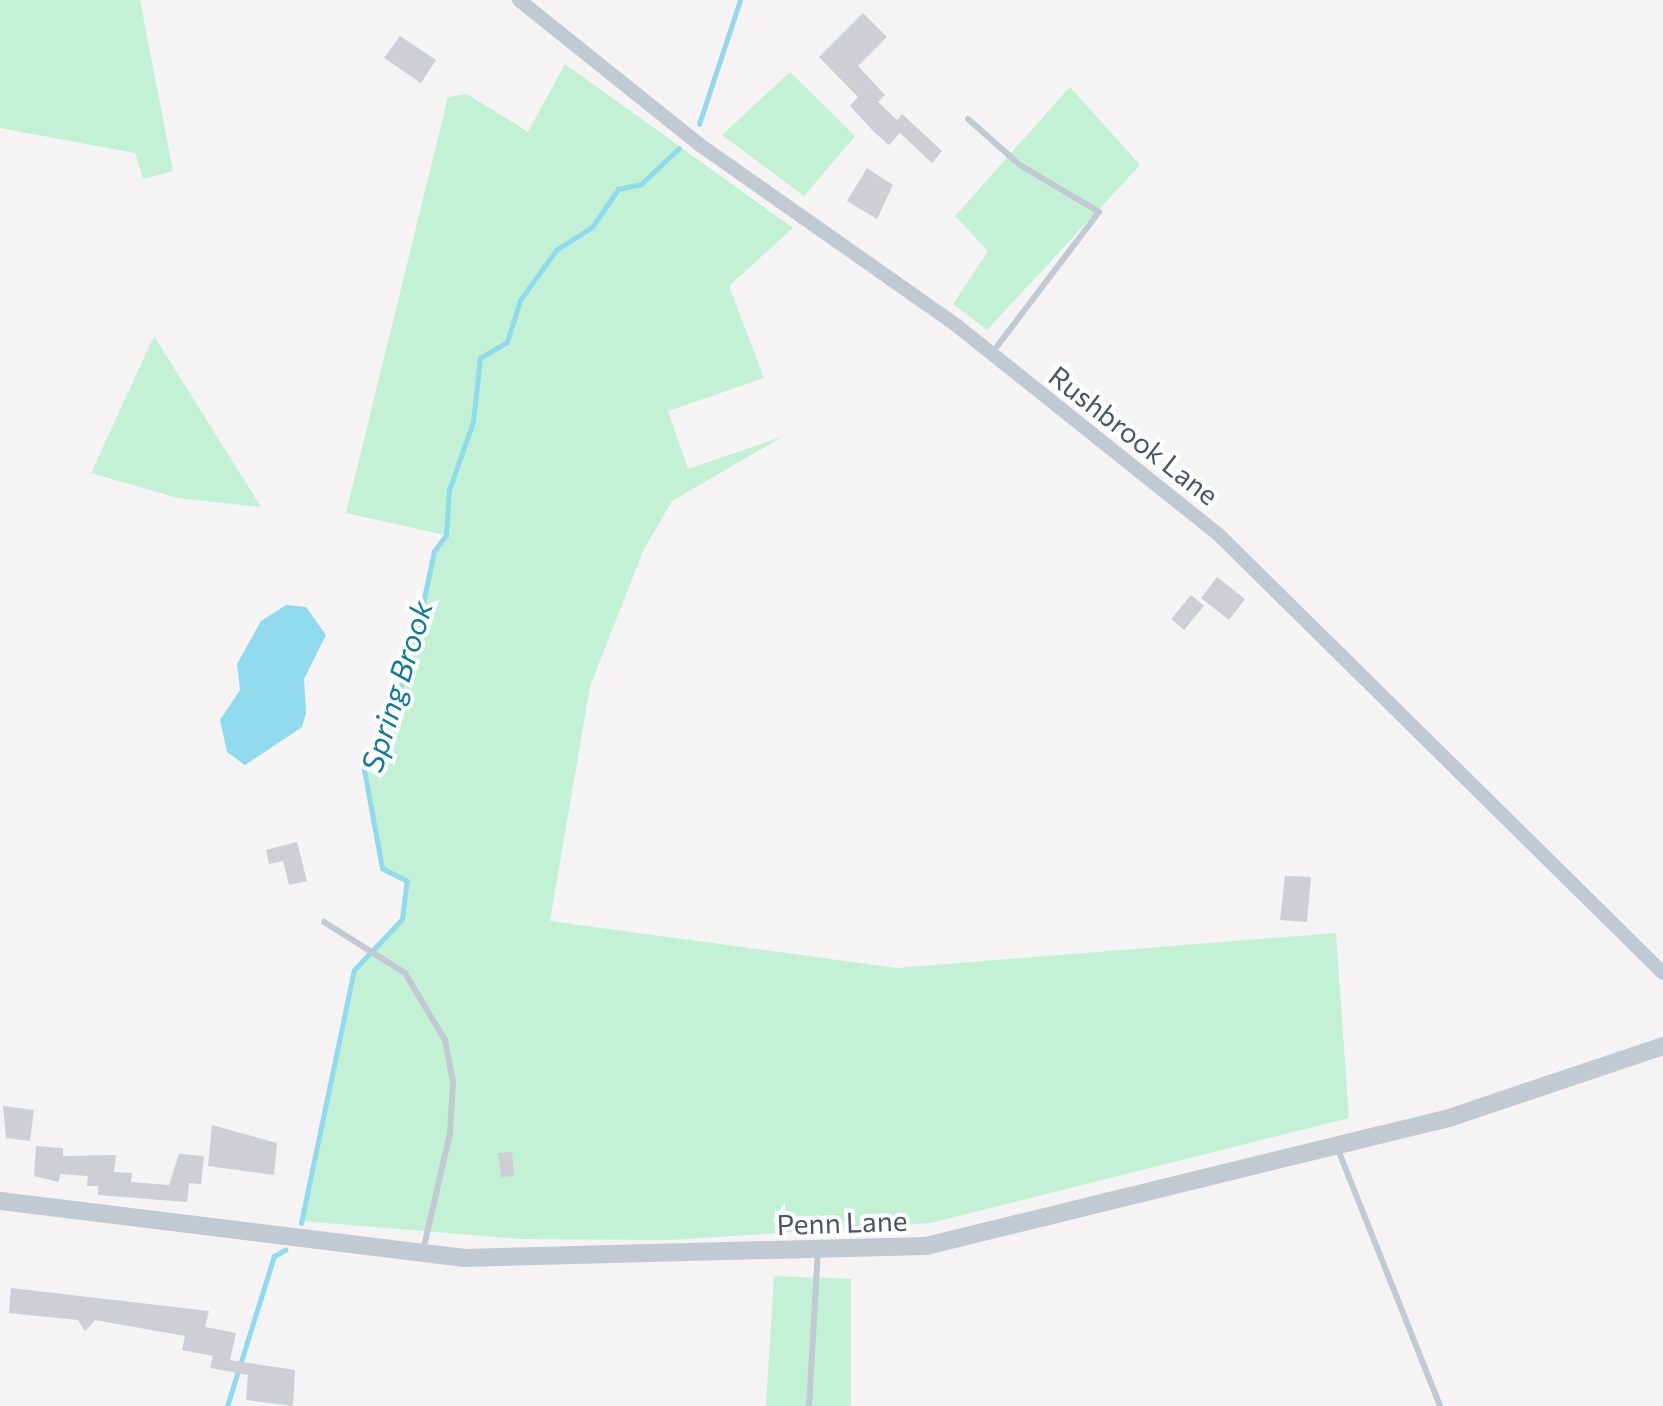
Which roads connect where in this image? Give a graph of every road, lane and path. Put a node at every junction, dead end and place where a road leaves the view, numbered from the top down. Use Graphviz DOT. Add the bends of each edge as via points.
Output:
graph roads {
  1 [pos="519,0"];
  2 [pos="968,119"];
  3 [pos="991,354"];
  4 [pos="324,922"];
  5 [pos="1663,973"];
  6 [pos="1663,1046"];
  7 [pos="1336,1146"];
  8 [pos="0,1201"];
  9 [pos="818,1250"];
  10 [pos="423,1252"];
  11 [pos="809,1406"];
  12 [pos="1440,1406"];
  1 -- 3 [label="street, Rushbrook Lane" via="700,145"];
  2 -- 3 [label="lane" via="1028,171 1099,212"];
  3 -- 5 [label="street, Rushbrook Lane" via="1220,536"];
  4 -- 10 [label="lane" via="405,973 445,1040 453,1082 450,1134"];
  6 -- 7 [label="street, Penn Lane" via="1449,1118"];
  7 -- 9 [label="street, Penn Lane" via="926,1246"];
  7 -- 12 [label="lane"];
  8 -- 10 [label="street, Penn Lane"];
  9 -- 10 [label="street, Penn Lane" via="538,1260"];
  9 -- 11 [label="lane"];
}
